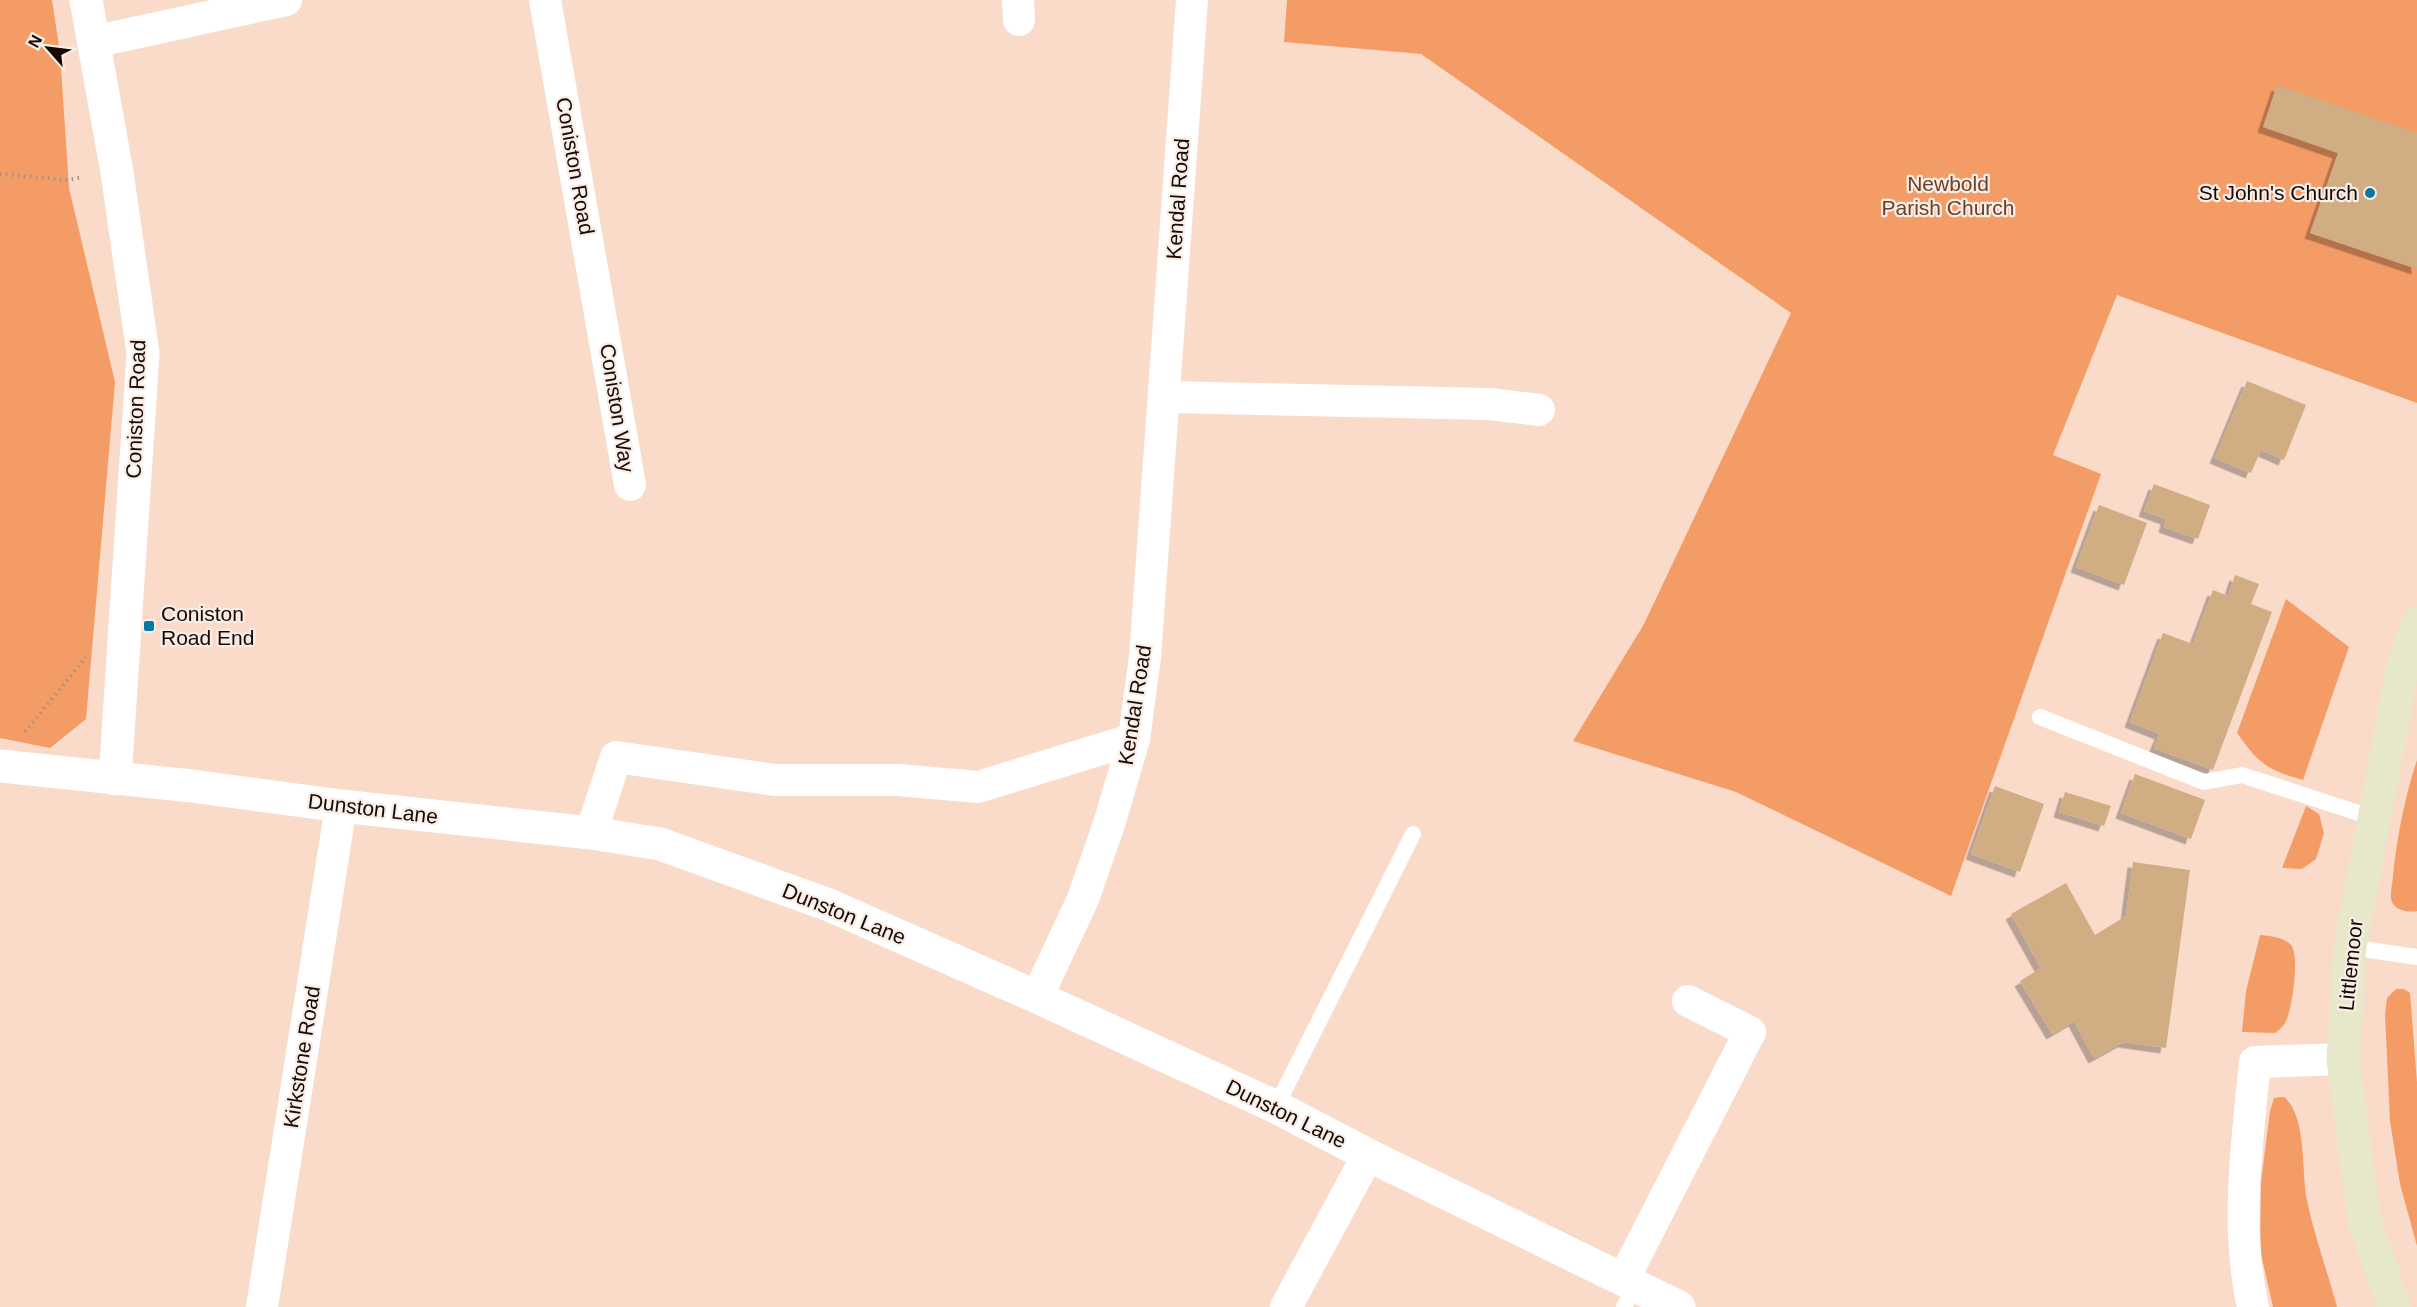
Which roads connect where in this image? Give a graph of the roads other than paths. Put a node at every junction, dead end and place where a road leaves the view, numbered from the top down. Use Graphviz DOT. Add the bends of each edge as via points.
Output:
graph roads {
  1 [pos="86,0"];
  2 [pos="286,0"];
  3 [pos="545,0"];
  4 [pos="1192,0"];
  5 [pos="93,42"];
  6 [pos="604,331"];
  7 [pos="1164,397"];
  8 [pos="1539,410"];
  9 [pos="630,485"];
  10 [pos="2417,623"];
  11 [pos="2040,717"];
  12 [pos="1134,739"];
  13 [pos="0,766"];
  14 [pos="115,779"];
  15 [pos="341,807"];
  16 [pos="2374,818"];
  17 [pos="591,833"];
  18 [pos="1413,834"];
  19 [pos="2350,947"];
  20 [pos="2417,957"];
  21 [pos="1037,997"];
  22 [pos="1688,1001"];
  23 [pos="2343,1059"];
  24 [pos="1276,1107"];
  25 [pos="1368,1155"];
  26 [pos="1628,1291"];
  27 [pos="262,1307"];
  28 [pos="1286,1307"];
  29 [pos="1679,1307"];
  30 [pos="2253,1307"];
  31 [pos="2394,1307"];
  1 -- 5 [label="street, Coniston Road"];
  2 -- 5 [label="street"];
  3 -- 6 [label="street, Coniston Road"];
  4 -- 7 [label="street, Kendal Road"];
  5 -- 14 [label="street, Coniston Road" via="117,172 142,353"];
  6 -- 9 [label="street, Coniston Way"];
  7 -- 8 [label="street" via="1490,404"];
  7 -- 12 [label="street, Kendal Road" via="1145,657"];
  10 -- 16 [label="main road, Littlemoor" via="2402,670"];
  11 -- 16 [label="lane" via="2204,782 2242,775"];
  12 -- 17 [label="street" via="978,787 898,780 775,780 616,757"];
  12 -- 21 [label="street, Kendal Road" via="1083,899"];
  13 -- 14 [label="street, Dunston Lane"];
  14 -- 15 [label="street, Dunston Lane"];
  15 -- 17 [label="street, Dunston Lane"];
  15 -- 27 [label="street, Kirkstone Road"];
  16 -- 19 [label="main road, Littlemoor"];
  17 -- 21 [label="street, Dunston Lane" via="660,844 829,905"];
  18 -- 24 [label="lane"];
  19 -- 20 [label="lane"];
  19 -- 23 [label="main road, Littlemoor"];
  21 -- 24 [label="street, Dunston Lane"];
  22 -- 26 [label="street" via="1750,1032"];
  23 -- 30 [label="street" via="2255,1062 2244,1176 2246,1274"];
  23 -- 31 [label="main road, Littlemoor" via="2364,1219"];
  24 -- 25 [label="street, Dunston Lane"];
  25 -- 26 [label="street, Dunston Lane"];
  25 -- 28 [label="street"];
  26 -- 29 [label="street, Dunston Lane"];
}
